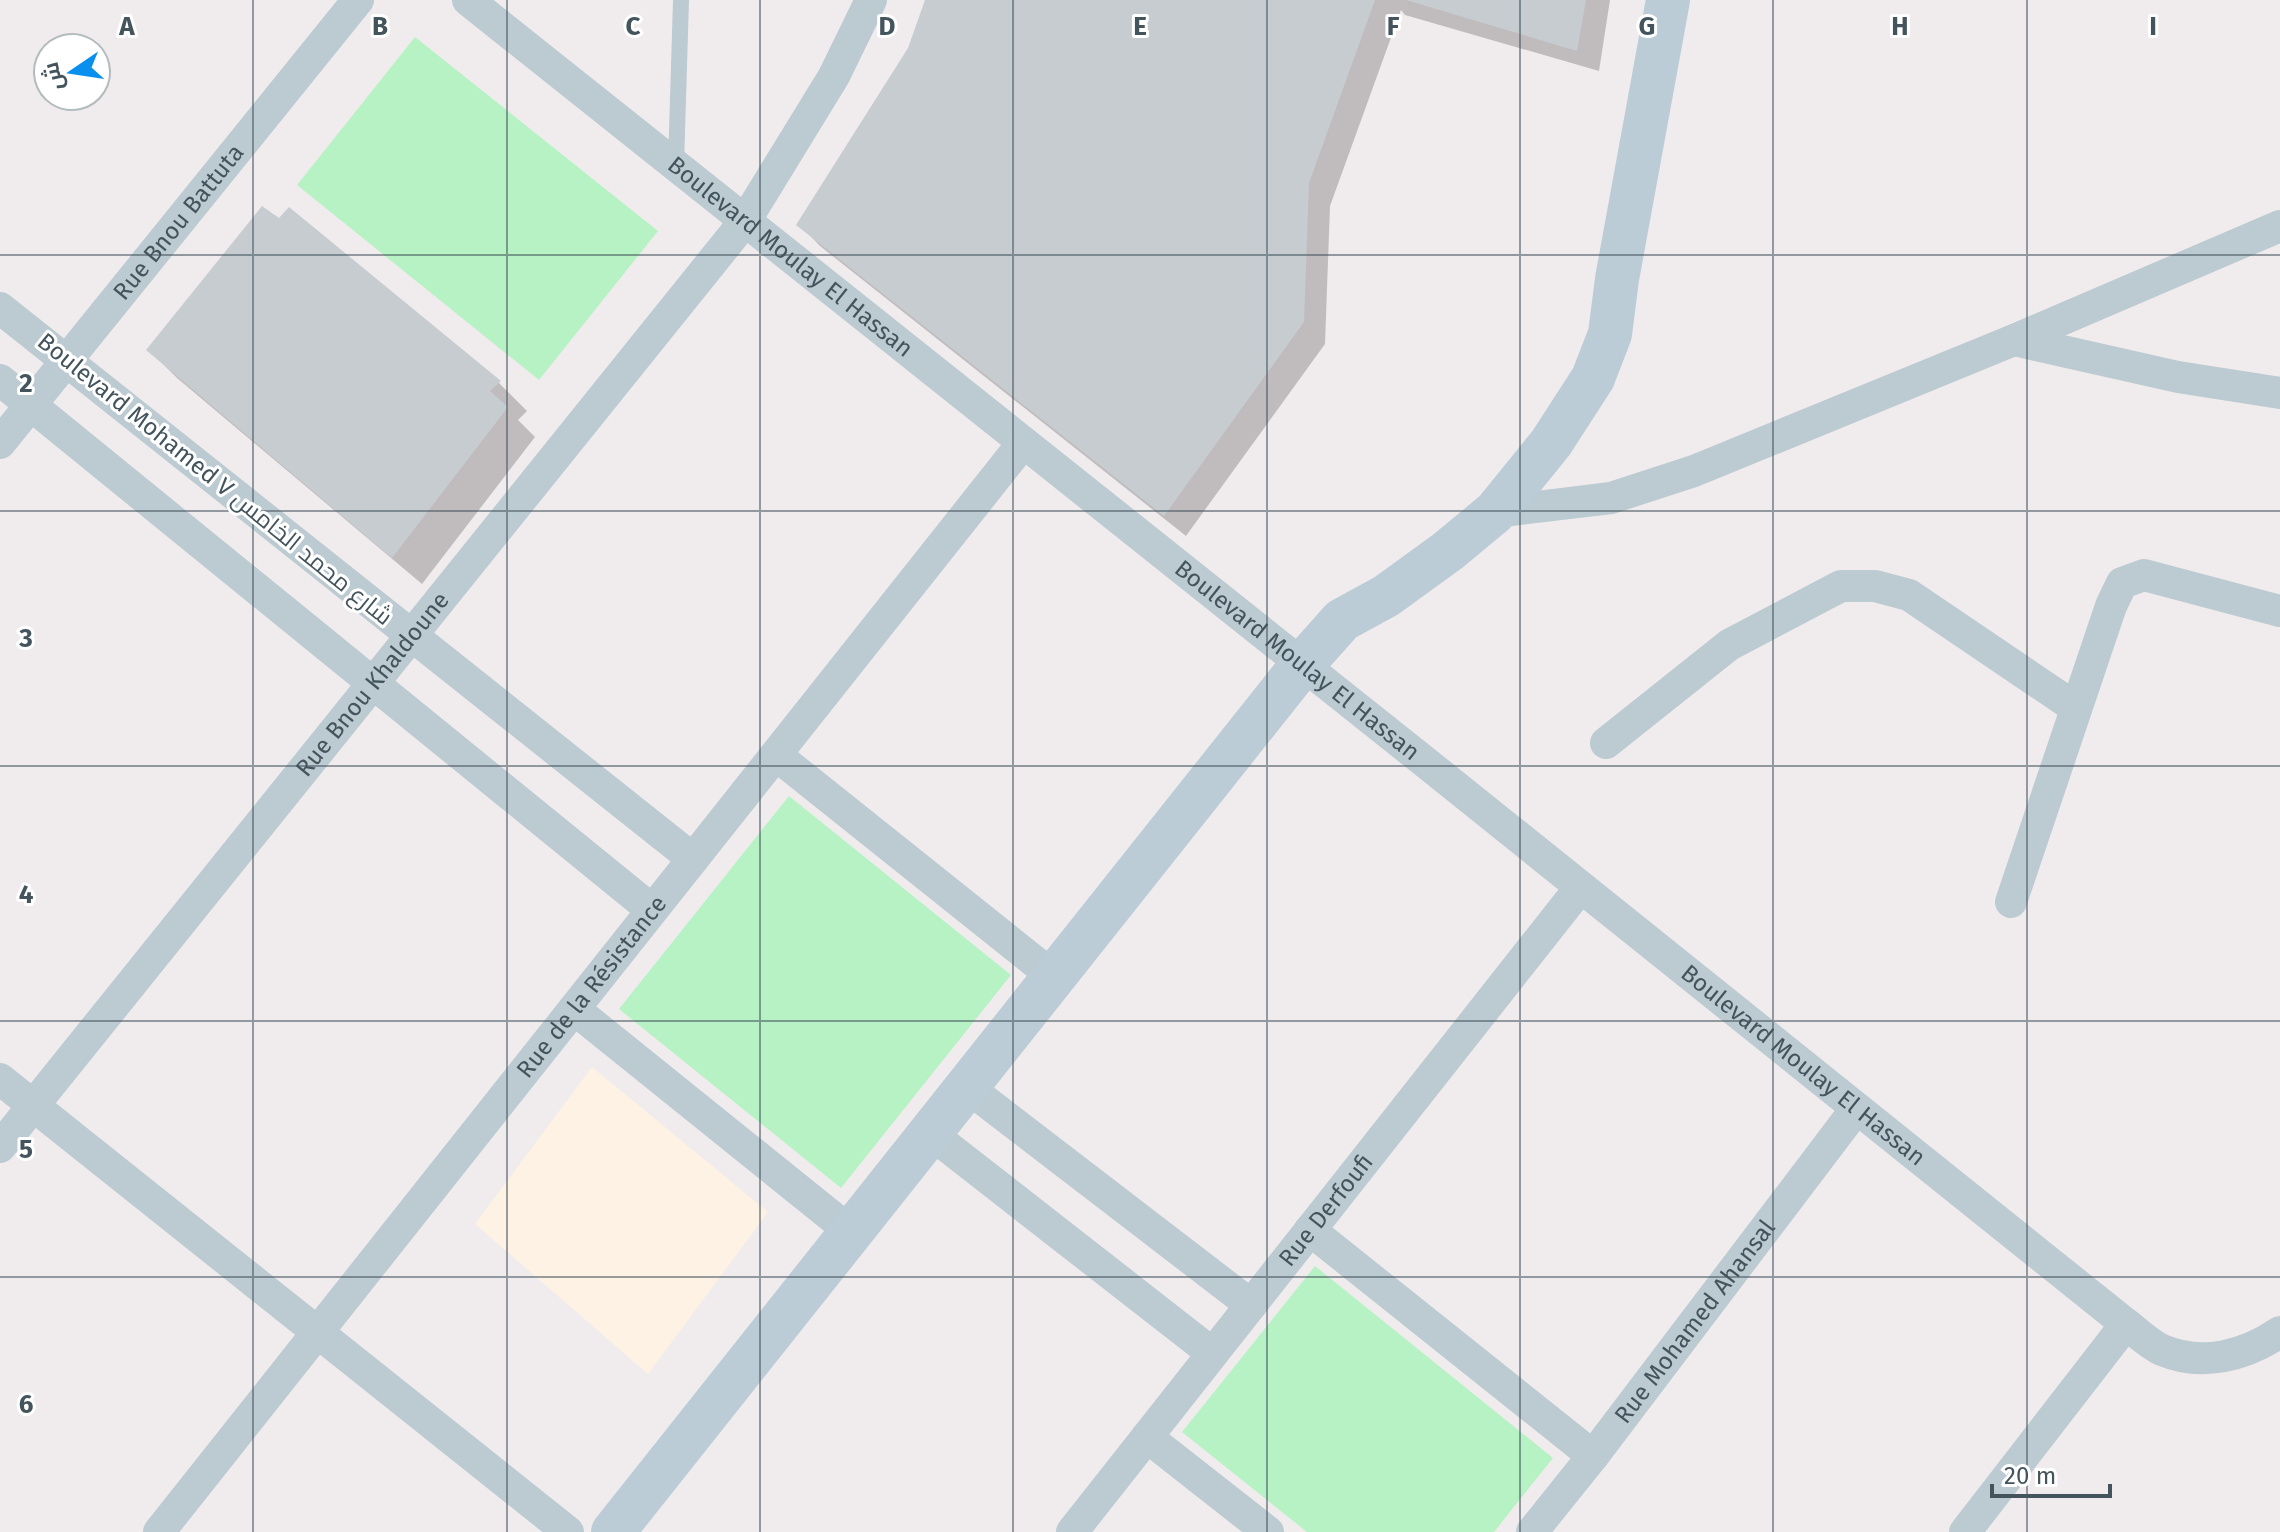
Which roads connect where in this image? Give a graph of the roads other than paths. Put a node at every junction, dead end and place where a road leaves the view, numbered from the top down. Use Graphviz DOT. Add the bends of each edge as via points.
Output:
graph roads {
  1 [pos="358,0"];
  2 [pos="468,0"];
  3 [pos="681,0"];
  4 [pos="871,0"];
  5 [pos="1668,0"];
  6 [pos="676,167"];
  7 [pos="745,221"];
  8 [pos="2280,226"];
  9 [pos="0,308"];
  10 [pos="2014,340"];
  11 [pos="67,361"];
  12 [pos="0,380"];
  13 [pos="2280,393"];
  14 [pos="31,404"];
  15 [pos="0,443"];
  16 [pos="1023,443"];
  17 [pos="1495,512"];
  18 [pos="2280,611"];
  19 [pos="411,636"];
  20 [pos="1301,666"];
  21 [pos="373,683"];
  22 [pos="2076,708"];
  23 [pos="1606,743"];
  24 [pos="776,755"];
  25 [pos="693,859"];
  26 [pos="1580,888"];
  27 [pos="2011,902"];
  28 [pos="652,910"];
  29 [pos="1054,977"];
  30 [pos="574,1009"];
  31 [pos="0,1079"];
  32 [pos="967,1087"];
  33 [pos="33,1105"];
  34 [pos="1856,1109"];
  35 [pos="930,1133"];
  36 [pos="0,1147"];
  37 [pos="1310,1230"];
  38 [pos="851,1232"];
  39 [pos="1251,1305"];
  40 [pos="2126,1324"];
  41 [pos="318,1332"];
  42 [pos="2280,1332"];
  43 [pos="1212,1353"];
  44 [pos="1147,1437"];
  45 [pos="1593,1456"];
  46 [pos="159,1532"];
  47 [pos="568,1532"];
  48 [pos="613,1532"];
  49 [pos="1072,1532"];
  50 [pos="1268,1532"];
  51 [pos="1532,1532"];
  52 [pos="1965,1532"];
  1 -- 11 [label="street, Rue Bnou Battuta"];
  2 -- 6 [label="street, Boulevard Moulay El Hassan"];
  3 -- 6 [label="lane"];
  4 -- 7 [label="street, Rue Bnou Khaldoune" via="834,76"];
  5 -- 17 [label="main road" via="1610,334 1593,378 1569,417"];
  6 -- 7 [label="street, Boulevard Moulay El Hassan"];
  7 -- 16 [label="street, Boulevard Moulay El Hassan"];
  7 -- 19 [label="street, Rue Bnou Khaldoune"];
  8 -- 10 [label="street"];
  9 -- 11 [label="street, Boulevard Mohamed V شارع محمد الخامس"];
  10 -- 13 [label="street" via="2178,377"];
  10 -- 17 [label="street" via="1681,475 1611,498"];
  11 -- 14 [label="street, Rue Bnou Battuta"];
  11 -- 19 [label="street, Boulevard Mohamed V شارع محمد الخامس"];
  12 -- 14 [label="street"];
  14 -- 15 [label="street, Rue Bnou Battuta"];
  14 -- 21 [label="street"];
  16 -- 20 [label="street, Boulevard Moulay El Hassan"];
  16 -- 24 [label="street, Rue de la Résistance"];
  17 -- 20 [label="main road" via="1386,596 1342,620"];
  18 -- 22 [label="street" via="2144,575 2122,583"];
  19 -- 21 [label="street, Rue Bnou Khaldoune"];
  19 -- 25 [label="street, Boulevard Mohamed V شارع محمد الخامس"];
  20 -- 26 [label="street, Boulevard Moulay El Hassan"];
  20 -- 29 [label="main road"];
  21 -- 28 [label="street"];
  21 -- 33 [label="street, Rue Bnou Khaldoune"];
  22 -- 23 [label="street" via="1909,595 1875,586 1841,586 1729,645"];
  22 -- 27 [label="street"];
  24 -- 25 [label="street, Rue de la Résistance"];
  24 -- 29 [label="street"];
  25 -- 28 [label="street, Rue de la Résistance"];
  26 -- 34 [label="street, Boulevard Moulay El Hassan"];
  26 -- 37 [label="street, Rue Derfoufi"];
  28 -- 30 [label="street, Rue de la Résistance"];
  29 -- 32 [label="main road"];
  30 -- 38 [label="street"];
  30 -- 41 [label="street, Rue de la Résistance"];
  31 -- 33 [label="street"];
  32 -- 35 [label="main road"];
  32 -- 39 [label="street"];
  33 -- 36 [label="street, Rue Bnou Khaldoune"];
  33 -- 41 [label="street"];
  34 -- 40 [label="street, Boulevard Moulay El Hassan"];
  34 -- 45 [label="street, Rue Mohamed Ahansal"];
  35 -- 38 [label="main road"];
  35 -- 43 [label="street"];
  37 -- 39 [label="street, Rue Derfoufi"];
  37 -- 45 [label="street"];
  38 -- 48 [label="main road"];
  39 -- 43 [label="street, Rue Derfoufi"];
  40 -- 42 [label="street, Boulevard Moulay El Hassan" via="2161,1349 2202,1360 2243,1352"];
  40 -- 52 [label="street"];
  41 -- 46 [label="street, Rue de la Résistance"];
  41 -- 47 [label="street"];
  43 -- 44 [label="street, Rue Derfoufi"];
  44 -- 49 [label="street, Rue Derfoufi"];
  44 -- 50 [label="street"];
  45 -- 51 [label="street, Rue Mohamed Ahansal"];
}
